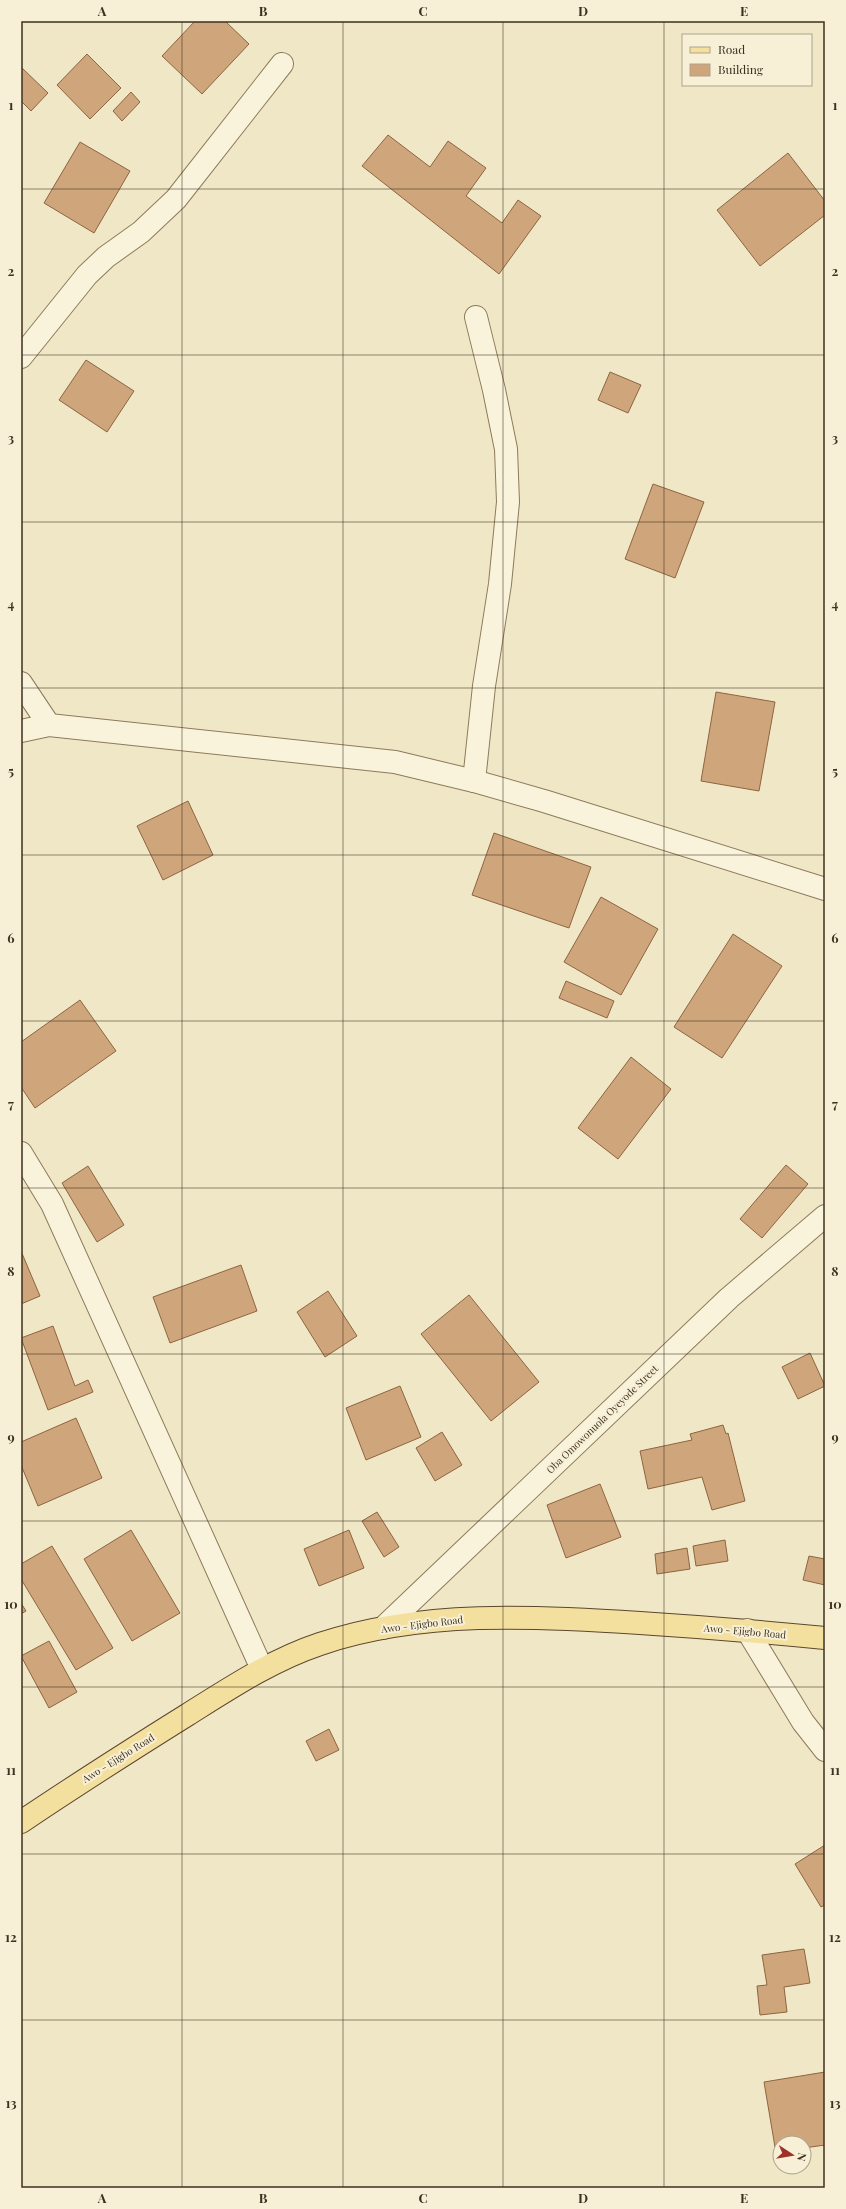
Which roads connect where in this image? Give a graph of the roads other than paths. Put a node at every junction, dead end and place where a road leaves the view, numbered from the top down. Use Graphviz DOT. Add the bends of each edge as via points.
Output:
graph roads {
  1 [pos="282,64"];
  2 [pos="476,316"];
  3 [pos="21,357"];
  4 [pos="21,683"];
  5 [pos="49,725"];
  6 [pos="21,731"];
  7 [pos="474,781"];
  8 [pos="825,889"];
  9 [pos="21,1153"];
  10 [pos="825,1216"];
  11 [pos="383,1628"];
  12 [pos="747,1630"];
  13 [pos="825,1638"];
  14 [pos="262,1669"];
  15 [pos="825,1750"];
  16 [pos="21,1822"];
  1 -- 3 [label="street" via="176,199 141,232 106,257 87,275"];
  2 -- 7 [label="street" via="506,449 508,502"];
  4 -- 5 [label="street"];
  5 -- 6 [label="street"];
  5 -- 7 [label="street" via="395,762"];
  7 -- 8 [label="street"];
  9 -- 14 [label="street" via="52,1204"];
  10 -- 11 [label="street, Oba Omowonuola Oyeyode Street" via="729,1298"];
  11 -- 12 [label="main road, Awo - Ejigbo Road" via="489,1616 602,1620"];
  11 -- 14 [label="main road, Awo - Ejigbo Road" via="320,1644"];
  12 -- 13 [label="main road, Awo - Ejigbo Road"];
  12 -- 15 [label="street" via="803,1722"];
  14 -- 16 [label="main road, Awo - Ejigbo Road" via="92,1774"];
}
